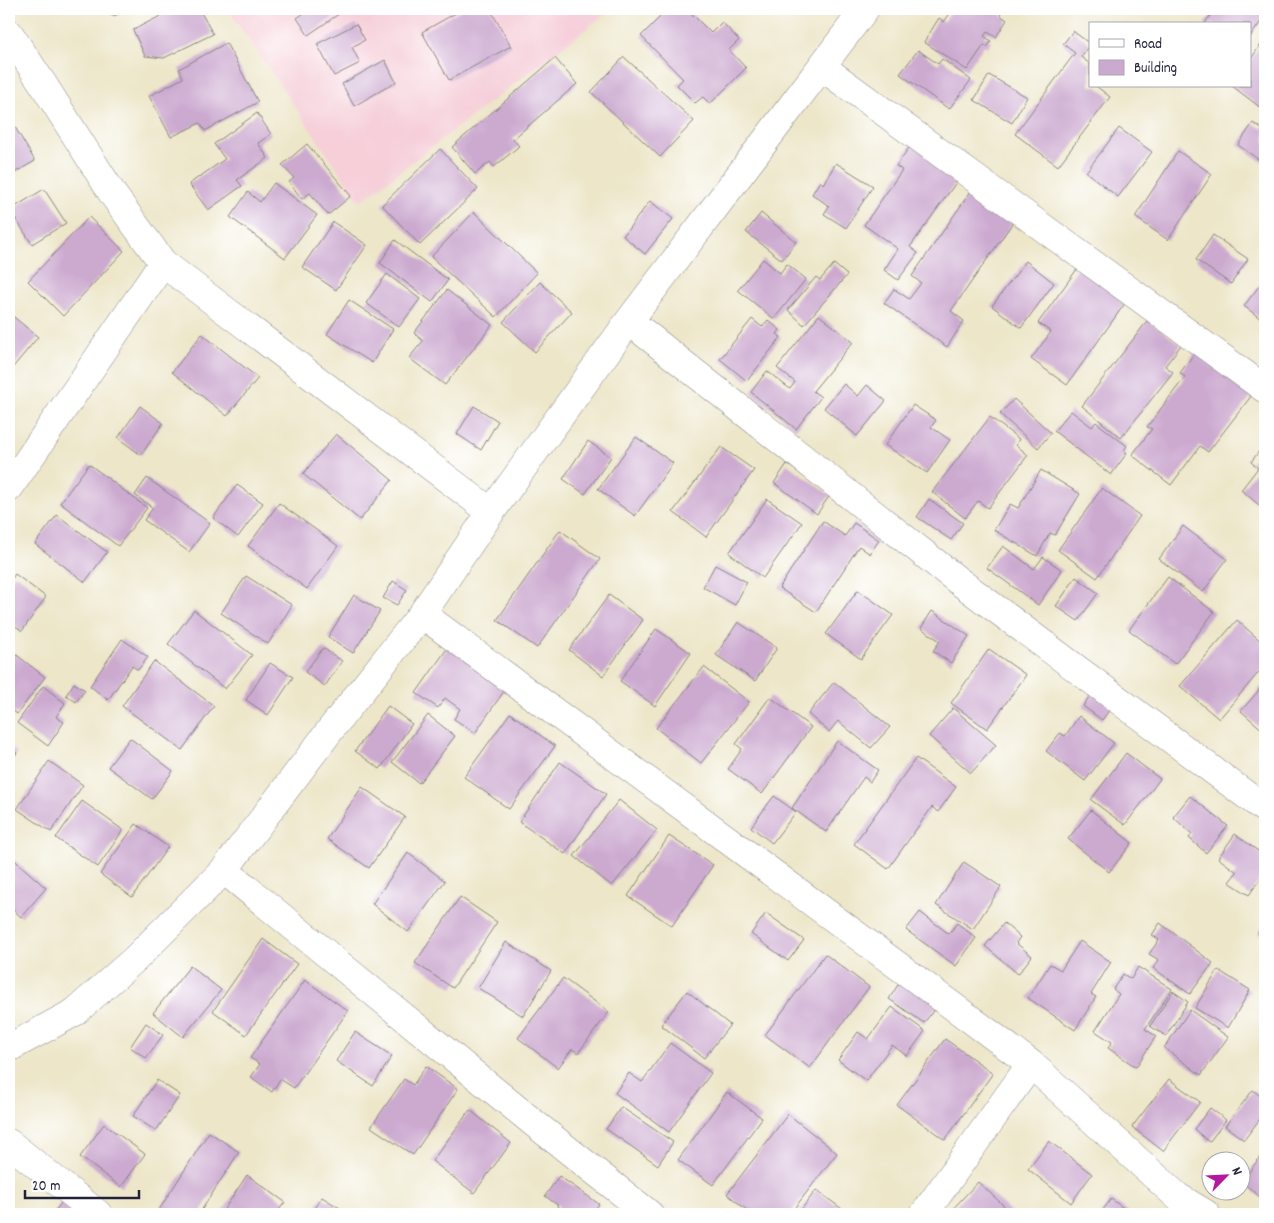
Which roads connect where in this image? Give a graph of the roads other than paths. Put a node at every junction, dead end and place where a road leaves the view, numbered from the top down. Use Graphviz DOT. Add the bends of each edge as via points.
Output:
graph roads {
  1 [pos="855,12"];
  2 [pos="9,33"];
  3 [pos="822,67"];
  4 [pos="162,263"];
  5 [pos="629,321"];
  6 [pos="1265,389"];
  7 [pos="9,488"];
  8 [pos="491,512"];
  9 [pos="422,614"];
  10 [pos="1265,809"];
  11 [pos="224,870"];
  12 [pos="9,1048"];
  13 [pos="1031,1064"];
  14 [pos="9,1144"];
  15 [pos="98,1214"];
  16 [pos="649,1214"];
  17 [pos="924,1214"];
  18 [pos="1206,1214"];
  1 -- 3 [label="street"];
  2 -- 4 [label="street" via="114,196"];
  3 -- 5 [label="street"];
  3 -- 6 [label="street"];
  4 -- 7 [label="street"];
  4 -- 8 [label="street"];
  5 -- 8 [label="street"];
  5 -- 10 [label="street" via="956,579"];
  8 -- 9 [label="street"];
  9 -- 11 [label="street"];
  9 -- 13 [label="street"];
  11 -- 12 [label="street" via="136,959 75,1012"];
  11 -- 16 [label="street"];
  13 -- 17 [label="street"];
  13 -- 18 [label="street" via="1178,1197"];
  14 -- 15 [label="street"];
}
